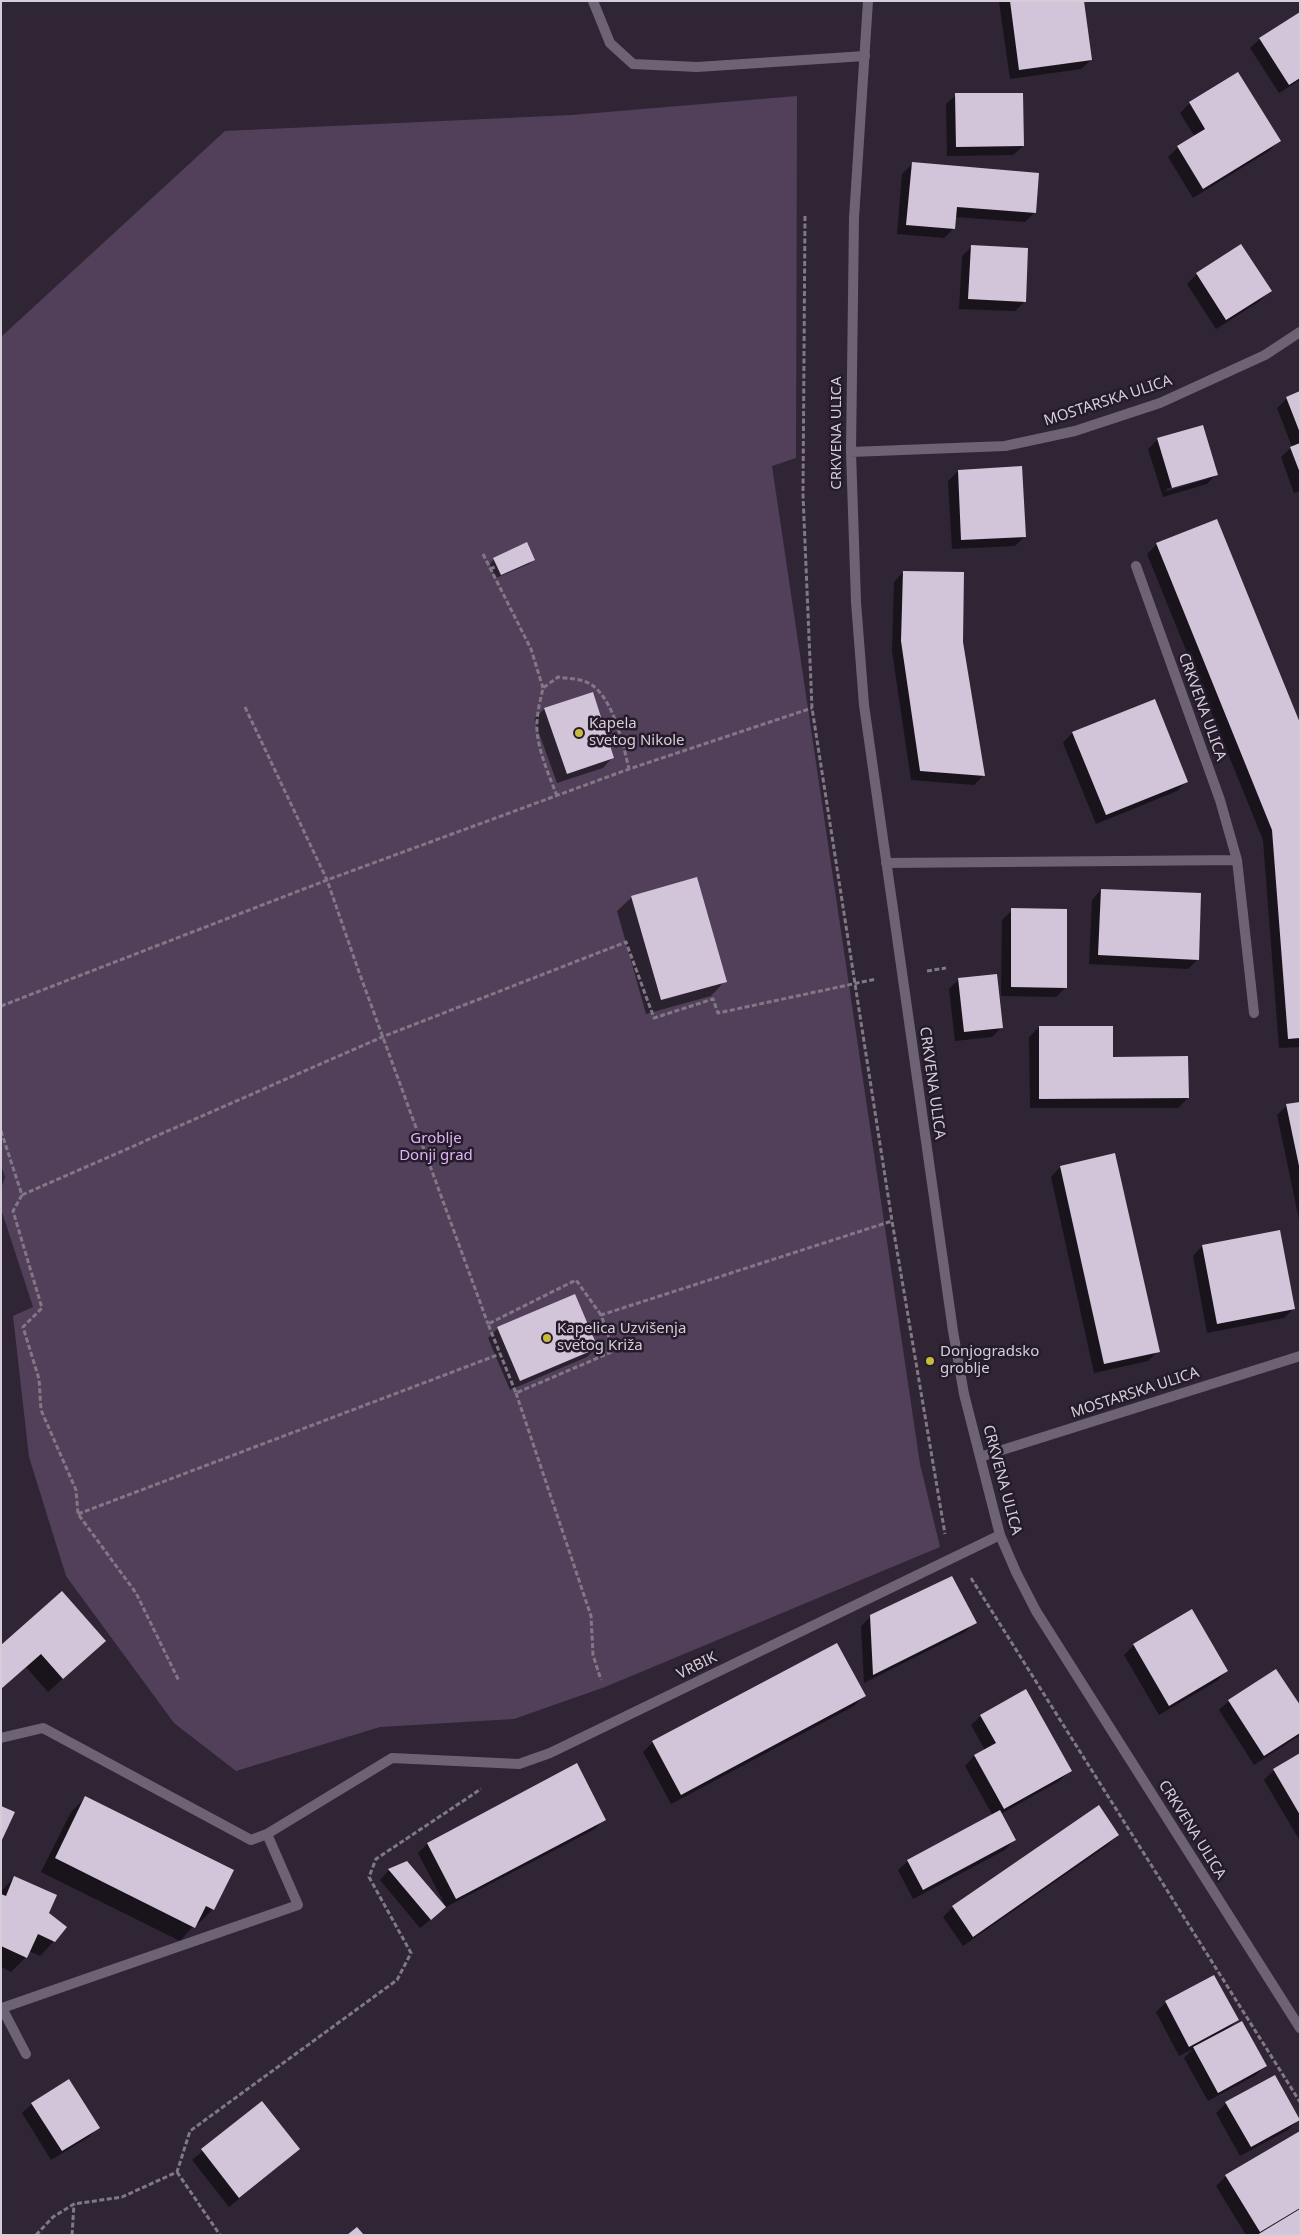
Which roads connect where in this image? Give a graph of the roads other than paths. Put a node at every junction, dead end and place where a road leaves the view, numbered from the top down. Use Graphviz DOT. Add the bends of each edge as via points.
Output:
graph roads {
  1 [pos="593,1"];
  2 [pos="868,1"];
  3 [pos="865,56"];
  4 [pos="1300,332"];
  5 [pos="851,452"];
  6 [pos="1136,566"];
  7 [pos="1237,860"];
  8 [pos="886,863"];
  9 [pos="1254,1013"];
  10 [pos="1300,1356"];
  11 [pos="980,1457"];
  12 [pos="1000,1535"];
  13 [pos="1,1738"];
  14 [pos="267,1834"];
  15 [pos="1300,2028"];
  16 [pos="26,2054"];
  1 -- 3 [label="street" via="610,43 633,64 697,67"];
  2 -- 3 [label="street, CRKVENA ULICA"];
  3 -- 5 [label="street, CRKVENA ULICA" via="854,218"];
  4 -- 5 [label="street, MOSTARSKA ULICA" via="1265,355 1160,403 1075,431 1005,446"];
  5 -- 8 [label="street, CRKVENA ULICA" via="856,602 864,705"];
  6 -- 7 [label="street, CRKVENA ULICA" via="1220,800"];
  7 -- 8 [label="street"];
  7 -- 9 [label="street, CRKVENA ULICA"];
  8 -- 11 [label="street, CRKVENA ULICA" via="953,1331"];
  10 -- 11 [label="street, MOSTARSKA ULICA"];
  11 -- 12 [label="street, CRKVENA ULICA"];
  12 -- 14 [label="street, VRBIK" via="550,1754 519,1764 392,1758"];
  12 -- 15 [label="street, CRKVENA ULICA" via="1036,1611"];
  13 -- 14 [label="street" via="43,1728 251,1840"];
  14 -- 16 [label="street" via="298,1905 2,2008"];
}
